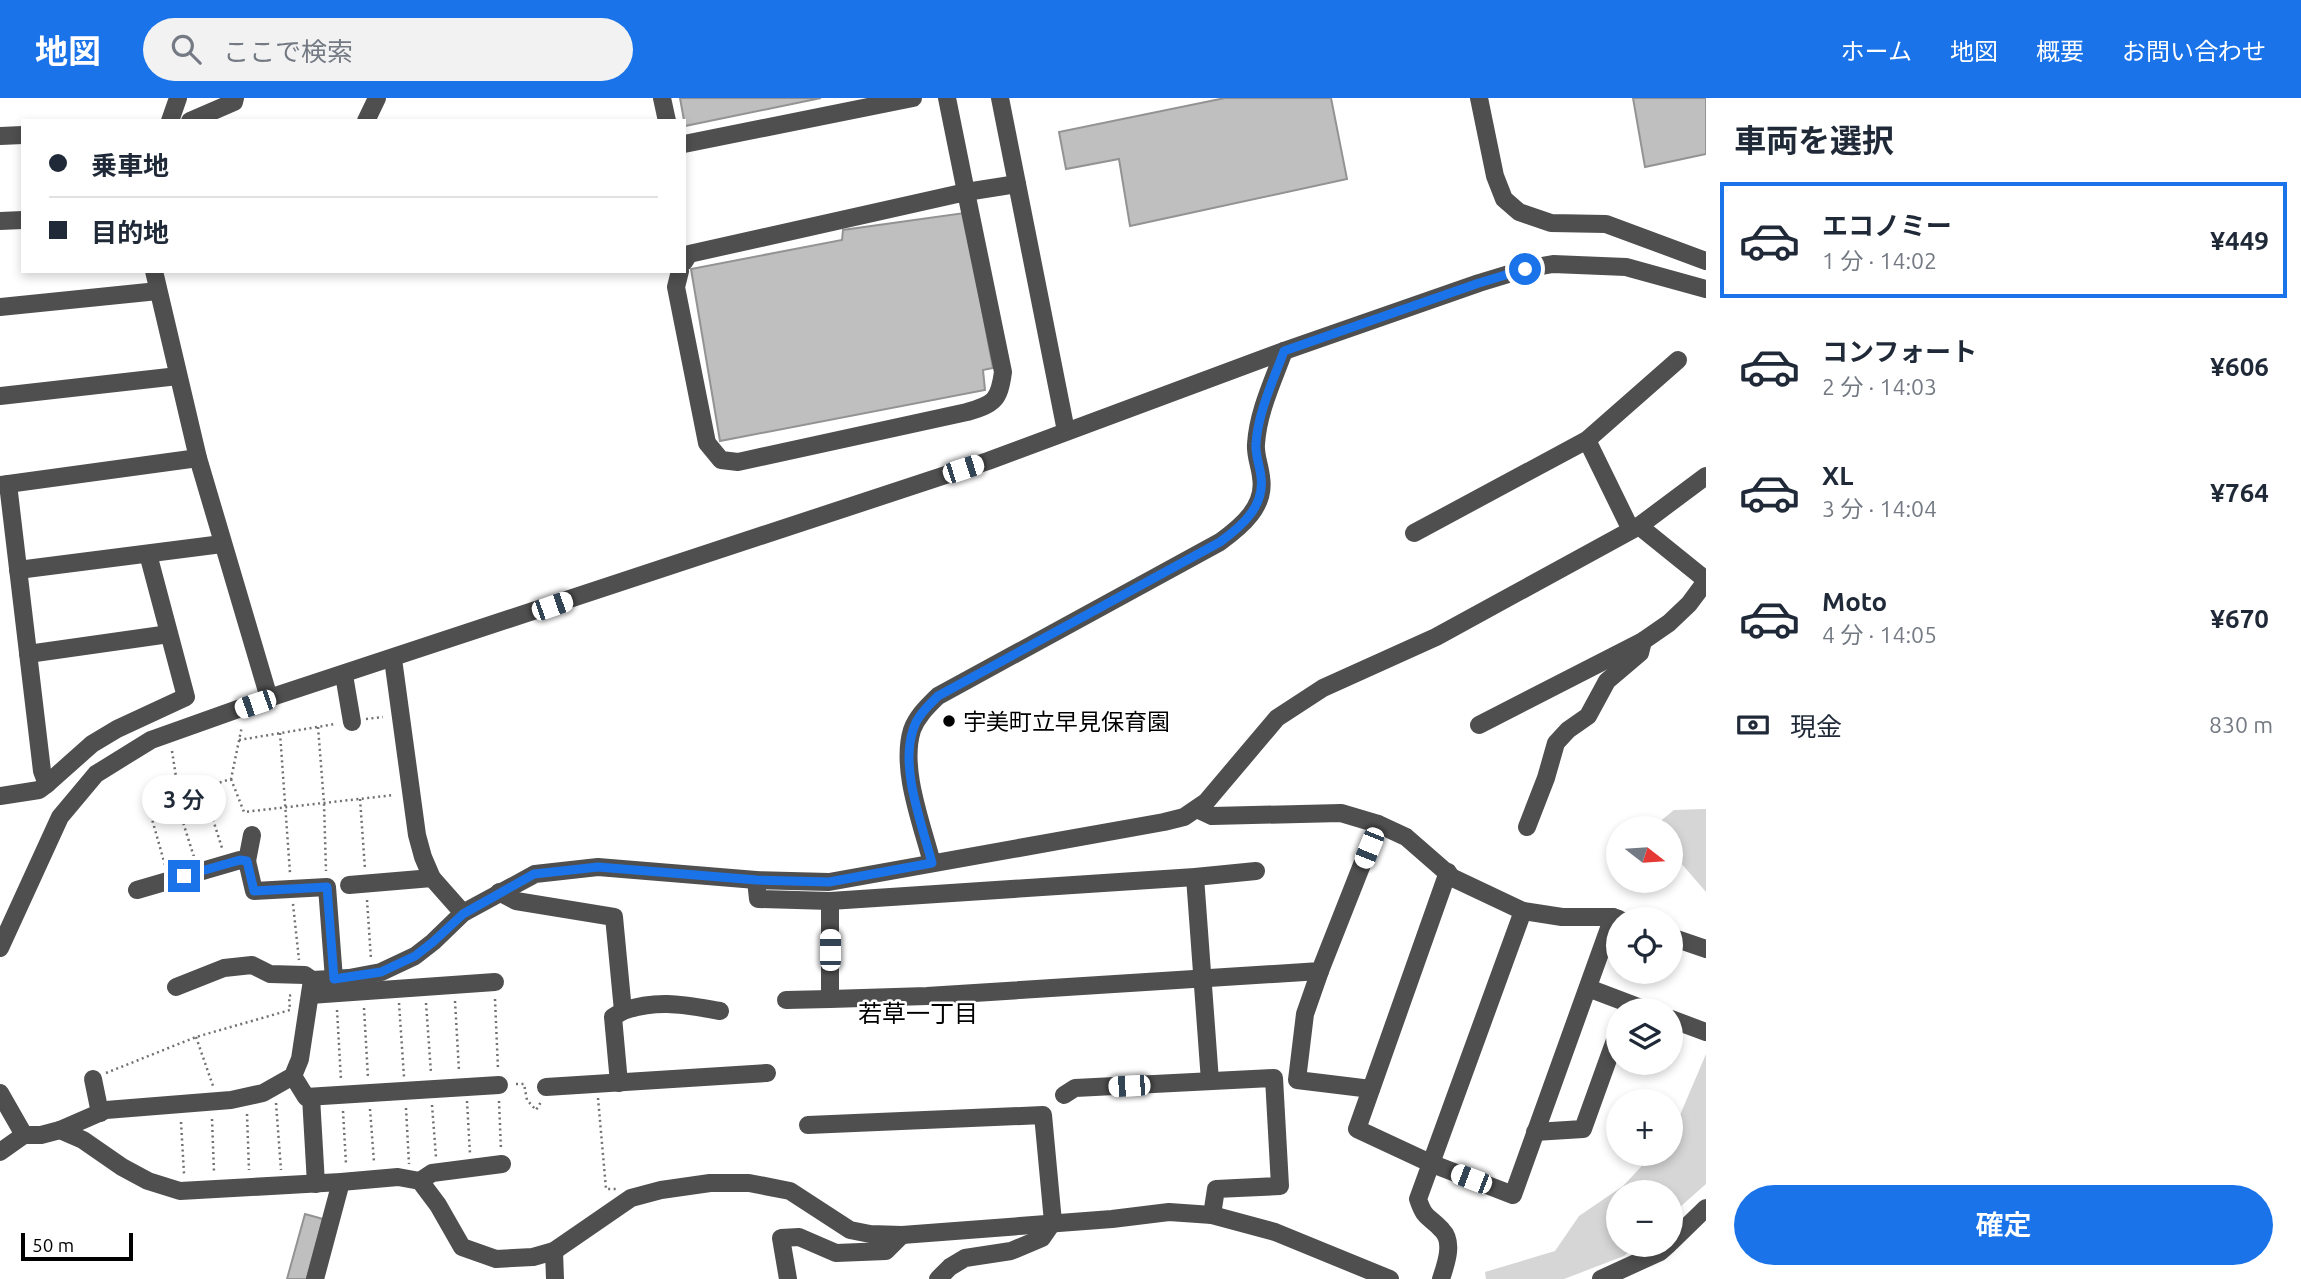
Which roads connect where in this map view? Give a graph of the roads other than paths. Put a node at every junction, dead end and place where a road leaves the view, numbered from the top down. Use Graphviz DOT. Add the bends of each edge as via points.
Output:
graph roads {
  1 [pos="178,98"];
  2 [pos="377,98"];
  3 [pos="662,98"];
  4 [pos="913,98"];
  5 [pos="947,98"];
  6 [pos="1000,98"];
  7 [pos="1479,98"];
  8 [pos="238,100"];
  9 [pos="171,119"];
  10 [pos="195,119"];
  11 [pos="367,119"];
  12 [pos="667,119"];
  13 [pos="21,135"];
  14 [pos="0,136"];
  15 [pos="686,144"];
  16 [pos="1017,184"];
  17 [pos="966,192"];
  18 [pos="21,220"];
  19 [pos="0,221"];
  20 [pos="686,255"];
  21 [pos="1706,261"];
  22 [pos="154,273"];
  23 [pos="680,273"];
  24 [pos="1706,289"];
  25 [pos="158,290"];
  26 [pos="0,307"];
  27 [pos="1284,351"];
  28 [pos="1678,360"];
  29 [pos="178,376"];
  30 [pos="0,396"];
  31 [pos="1066,430"];
  32 [pos="1587,440"];
  33 [pos="198,458"];
  34 [pos="1706,476"];
  35 [pos="4,484"];
  36 [pos="1635,528"];
  37 [pos="1414,533"];
  38 [pos="222,544"];
  39 [pos="148,554"];
  40 [pos="18,570"];
  41 [pos="1706,580"];
  42 [pos="169,634"];
  43 [pos="1643,641"];
  44 [pos="28,653"];
  45 [pos="393,659"];
  46 [pos="344,675"];
  47 [pos="270,698"];
  48 [pos="352,722"];
  49 [pos="1479,725"];
  50 [pos="47,784"];
  51 [pos="0,796"];
  52 [pos="1198,809"];
  53 [pos="1378,824"];
  54 [pos="1527,827"];
  55 [pos="252,835"];
  56 [pos="247,861"];
  57 [pos="932,863"];
  58 [pos="1256,871"];
  59 [pos="1448,872"];
  60 [pos="1195,877"];
  61 [pos="432,878"];
  62 [pos="757,880"];
  63 [pos="358,884"];
  64 [pos="136,890"];
  65 [pos="499,892"];
  66 [pos="830,901"];
  67 [pos="1523,911"];
  68 [pos="463,914"];
  69 [pos="1606,918"];
  70 [pos="1683,941"];
  71 [pos="1606,943"];
  72 [pos="0,948"];
  73 [pos="1706,949"];
  74 [pos="1320,971"];
  75 [pos="1202,979"];
  76 [pos="495,982"];
  77 [pos="310,985"];
  78 [pos="176,986"];
  79 [pos="335,986"];
  80 [pos="1588,988"];
  81 [pos="1610,998"];
  82 [pos="830,999"];
  83 [pos="786,1000"];
  84 [pos="623,1011"];
  85 [pos="720,1011"];
  86 [pos="1683,1023"];
  87 [pos="1706,1032"];
  88 [pos="1606,1065"];
  89 [pos="767,1073"];
  90 [pos="293,1076"];
  91 [pos="93,1079"];
  92 [pos="1210,1082"];
  93 [pos="620,1083"];
  94 [pos="499,1085"];
  95 [pos="546,1087"];
  96 [pos="1371,1089"];
  97 [pos="0,1093"];
  98 [pos="1064,1095"];
  99 [pos="311,1097"];
  100 [pos="100,1113"];
  101 [pos="808,1125"];
  102 [pos="60,1130"];
  103 [pos="1535,1132"];
  104 [pos="24,1135"];
  105 [pos="0,1152"];
  106 [pos="1430,1163"];
  107 [pos="502,1164"];
  108 [pos="415,1180"];
  109 [pos="344,1182"];
  110 [pos="316,1184"];
  111 [pos="1706,1209"];
  112 [pos="1212,1215"];
  113 [pos="1053,1222"];
  114 [pos="1683,1231"];
  115 [pos="902,1235"];
  116 [pos="554,1251"];
  117 [pos="1649,1257"];
  118 [pos="315,1279"];
  119 [pos="555,1279"];
  120 [pos="788,1279"];
  121 [pos="938,1279"];
  122 [pos="1390,1279"];
  123 [pos="1441,1279"];
  124 [pos="1601,1279"];
  1 -- 9 [label="street"];
  2 -- 11 [label="street"];
  3 -- 12 [label="street"];
  4 -- 15 [label="street"];
  5 -- 17 [label="street"];
  6 -- 16 [label="street"];
  7 -- 21 [label="street" via="1495,176 1504,199 1520,212 1551,223 1606,224"];
  8 -- 10 [label="street"];
  13 -- 14 [label="street"];
  16 -- 17 [label="street"];
  16 -- 31 [label="street"];
  17 -- 20 [label="street"];
  17 -- 23 [label="street" via="1003,372 1001,391 991,404 967,412 738,462 721,460 707,443 676,287"];
  18 -- 19 [label="street"];
  22 -- 25 [label="street"];
  24 -- 27 [label="street" via="1626,268 1553,264 1479,283"];
  25 -- 26 [label="street"];
  25 -- 29 [label="street"];
  27 -- 31 [label="street"];
  27 -- 57 [label="street" via="1261,414 1256,447 1262,481 1258,504 1243,526 938,696 923,711 913,729 908,754"];
  28 -- 32 [label="street"];
  29 -- 30 [label="street"];
  29 -- 33 [label="street"];
  31 -- 45 [label="street" via="988,461"];
  32 -- 36 [label="street"];
  32 -- 37 [label="street"];
  33 -- 35 [label="street"];
  33 -- 38 [label="street"];
  34 -- 36 [label="street"];
  35 -- 40 [label="street"];
  36 -- 41 [label="street"];
  36 -- 52 [label="street" via="1436,637 1323,688 1277,718"];
  38 -- 39 [label="street"];
  38 -- 47 [label="street"];
  39 -- 40 [label="street"];
  39 -- 42 [label="street"];
  40 -- 44 [label="street"];
  41 -- 43 [label="street" via="1679,614"];
  42 -- 44 [label="street"];
  42 -- 50 [label="street" via="186,697 92,744"];
  43 -- 49 [label="street"];
  43 -- 54 [label="street" via="1640,653 1608,681 1588,716 1556,743"];
  44 -- 50 [label="street"];
  45 -- 46 [label="street"];
  45 -- 61 [label="street" via="417,835"];
  46 -- 47 [label="street"];
  46 -- 48 [label="street"];
  47 -- 72 [label="street" via="166,735 96,774 60,817"];
  50 -- 51 [label="street" via="39,790"];
  52 -- 53 [label="street" via="1212,816 1341,813"];
  52 -- 57 [label="street" via="1164,822"];
  53 -- 59 [label="street" via="1406,837"];
  53 -- 74 [label="street"];
  55 -- 56 [label="street"];
  56 -- 64 [label="street"];
  56 -- 79 [label="street" via="254,891 327,887"];
  57 -- 62 [label="street" via="829,882"];
  58 -- 60 [label="street"];
  59 -- 67 [label="street"];
  59 -- 96 [label="street"];
  60 -- 66 [label="street"];
  60 -- 75 [label="street"];
  61 -- 63 [label="street"];
  61 -- 68 [label="street"];
  62 -- 65 [label="street" via="598,867 534,874"];
  62 -- 66 [label="street" via="758,899"];
  65 -- 68 [label="street"];
  65 -- 84 [label="street" via="516,901 614,918"];
  66 -- 82 [label="street"];
  67 -- 69 [label="street"];
  67 -- 106 [label="street"];
  68 -- 79 [label="street" via="415,956"];
  70 -- 73 [label="street"];
  71 -- 80 [label="street"];
  74 -- 75 [label="street"];
  74 -- 96 [label="street" via="1305,1014 1297,1080"];
  75 -- 82 [label="street"];
  75 -- 92 [label="street"];
  76 -- 79 [label="street" via="363,991"];
  77 -- 78 [label="street" via="252,965 224,968"];
  77 -- 79 [label="street"];
  77 -- 90 [label="street" via="300,1059"];
  80 -- 81 [label="street"];
  80 -- 103 [label="street"];
  82 -- 83 [label="street"];
  84 -- 85 [label="street" via="668,1002"];
  84 -- 93 [label="street" via="613,1017"];
  86 -- 87 [label="street"];
  88 -- 103 [label="street" via="1583,1129"];
  89 -- 93 [label="street"];
  90 -- 99 [label="street" via="306,1097"];
  90 -- 100 [label="street" via="263,1093"];
  91 -- 100 [label="street"];
  92 -- 98 [label="street" via="1075,1088"];
  92 -- 112 [label="street" via="1275,1078 1280,1186 1216,1189"];
  93 -- 95 [label="street"];
  94 -- 99 [label="street"];
  96 -- 106 [label="street" via="1357,1129"];
  97 -- 104 [label="street"];
  99 -- 110 [label="street"];
  100 -- 102 [label="street"];
  101 -- 113 [label="street" via="1043,1115"];
  102 -- 104 [label="street"];
  102 -- 110 [label="street" via="148,1181 184,1191"];
  103 -- 106 [label="street" via="1513,1195"];
  104 -- 105 [label="street"];
  106 -- 123 [label="street" via="1418,1199 1424,1217 1444,1231 1449,1249"];
  107 -- 108 [label="street" via="437,1172"];
  108 -- 109 [label="street"];
  108 -- 116 [label="street" via="439,1205 463,1247 496,1259"];
  109 -- 110 [label="street"];
  109 -- 118 [label="street"];
  111 -- 114 [label="street"];
  112 -- 113 [label="street" via="1169,1212"];
  112 -- 122 [label="street" via="1275,1232"];
  113 -- 115 [label="street"];
  113 -- 121 [label="street" via="1042,1238 1011,1251 965,1258"];
  115 -- 116 [label="street" via="850,1230 790,1191 749,1183 710,1183 635,1197"];
  115 -- 120 [label="street" via="886,1251 836,1253 799,1237 781,1238"];
  116 -- 119 [label="street"];
  117 -- 124 [label="street"];
}
